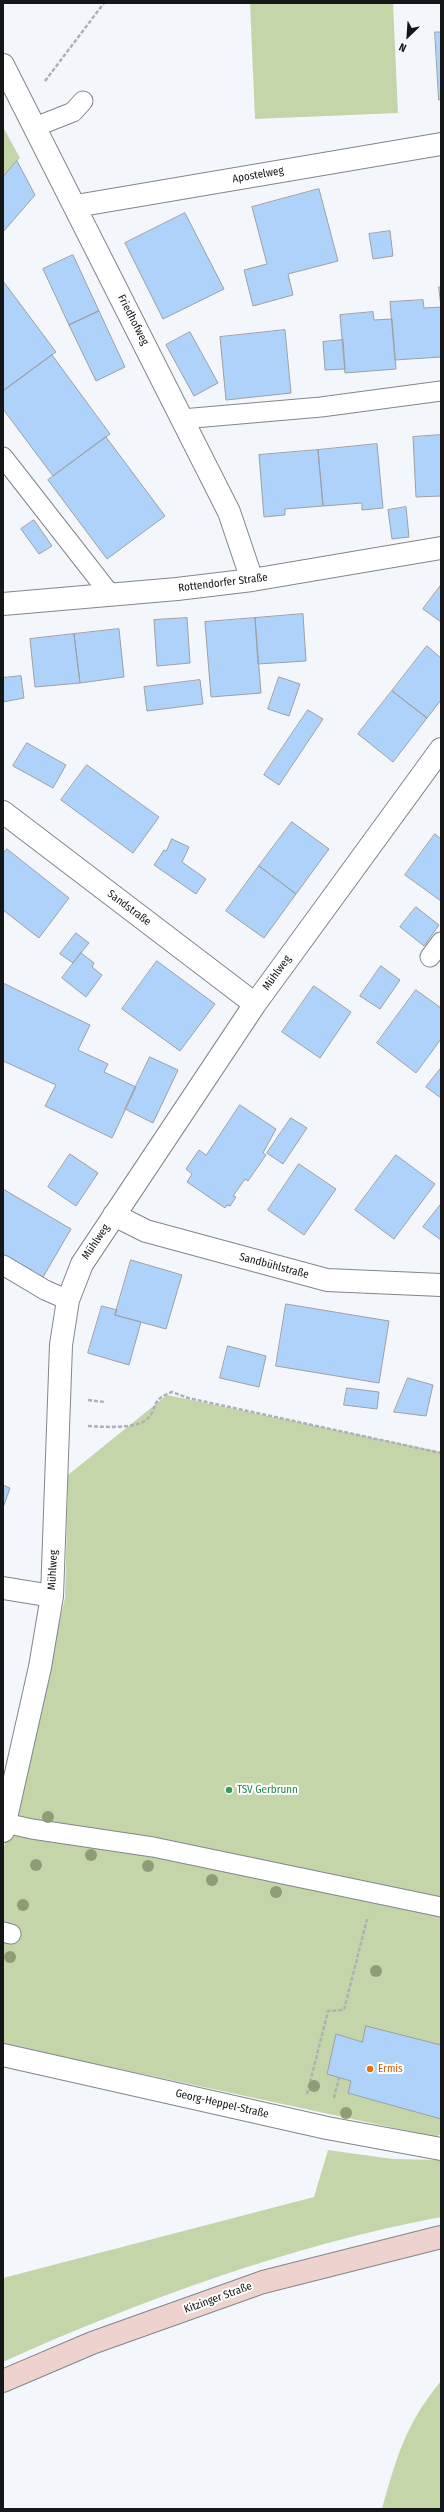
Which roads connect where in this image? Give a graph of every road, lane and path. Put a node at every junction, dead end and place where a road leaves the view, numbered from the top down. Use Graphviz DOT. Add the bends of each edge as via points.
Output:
graph roads {
  1 [pos="104,3"];
  2 [pos="3,65"];
  3 [pos="40,87"];
  4 [pos="83,102"];
  5 [pos="35,127"];
  6 [pos="441,144"];
  7 [pos="76,206"];
  8 [pos="441,391"];
  9 [pos="182,419"];
  10 [pos="3,457"];
  11 [pos="441,548"];
  12 [pos="252,580"];
  13 [pos="110,594"];
  14 [pos="3,604"];
  15 [pos="441,749"];
  16 [pos="3,812"];
  17 [pos="441,942"];
  18 [pos="430,957"];
  19 [pos="255,1004"];
  20 [pos="114,1215"];
  21 [pos="3,1265"];
  22 [pos="441,1285"];
  23 [pos="68,1300"];
  24 [pos="59,1425"];
  25 [pos="441,1453"];
  26 [pos="3,1588"];
  27 [pos="52,1596"];
  28 [pos="4,1827"];
  29 [pos="374,1893"];
  30 [pos="441,1907"];
  31 [pos="3,2055"];
  32 [pos="339,2078"];
  33 [pos="336,2089"];
  34 [pos="300,2122"];
  35 [pos="441,2150"];
  36 [pos="441,2237"];
  37 [pos="3,2382"];
  1 -- 3 [label="path"];
  2 -- 5 [label="street, Friedhofweg"];
  4 -- 5 [label="lane" via="73,112"];
  5 -- 7 [label="street, Friedhofweg"];
  6 -- 7 [label="street, Apostelweg"];
  7 -- 9 [label="street, Friedhofweg"];
  8 -- 9 [label="lane" via="321,407"];
  9 -- 12 [label="street, Friedhofweg" via="229,512"];
  10 -- 13 [label="lane"];
  11 -- 12 [label="street, Rottendorfer Straße"];
  12 -- 13 [label="street, Rottendorfer Straße"];
  13 -- 14 [label="street, Rottendorfer Straße"];
  15 -- 19 [label="street, Mühlweg"];
  16 -- 19 [label="street, Sandstraße"];
  17 -- 18 [label="lane"];
  19 -- 20 [label="street, Mühlweg"];
  20 -- 22 [label="street, Sandbühlstraße" via="146,1231 327,1280"];
  20 -- 23 [label="street, Mühlweg" via="82,1264"];
  21 -- 23 [label="lane" via="45,1290"];
  23 -- 24 [label="street, Mühlweg" via="60,1345"];
  24 -- 25 [label="path" via="135,1425 146,1420 158,1397 172,1392 195,1400"];
  24 -- 27 [label="street, Mühlweg"];
  26 -- 27 [label="street"];
  27 -- 28 [label="street, Mühlweg" via="40,1667"];
  28 -- 29 [label="lane" via="153,1847"];
  29 -- 30 [label="lane"];
  29 -- 34 [label="path" via="344,2010 328,2011"];
  31 -- 34 [label="street, Georg-Heppel-Straße"];
  32 -- 33 [label="path"];
  34 -- 35 [label="street, Georg-Heppel-Straße"];
  36 -- 37 [label="street, Kitzinger Straße" via="263,2282 92,2343"];
}
